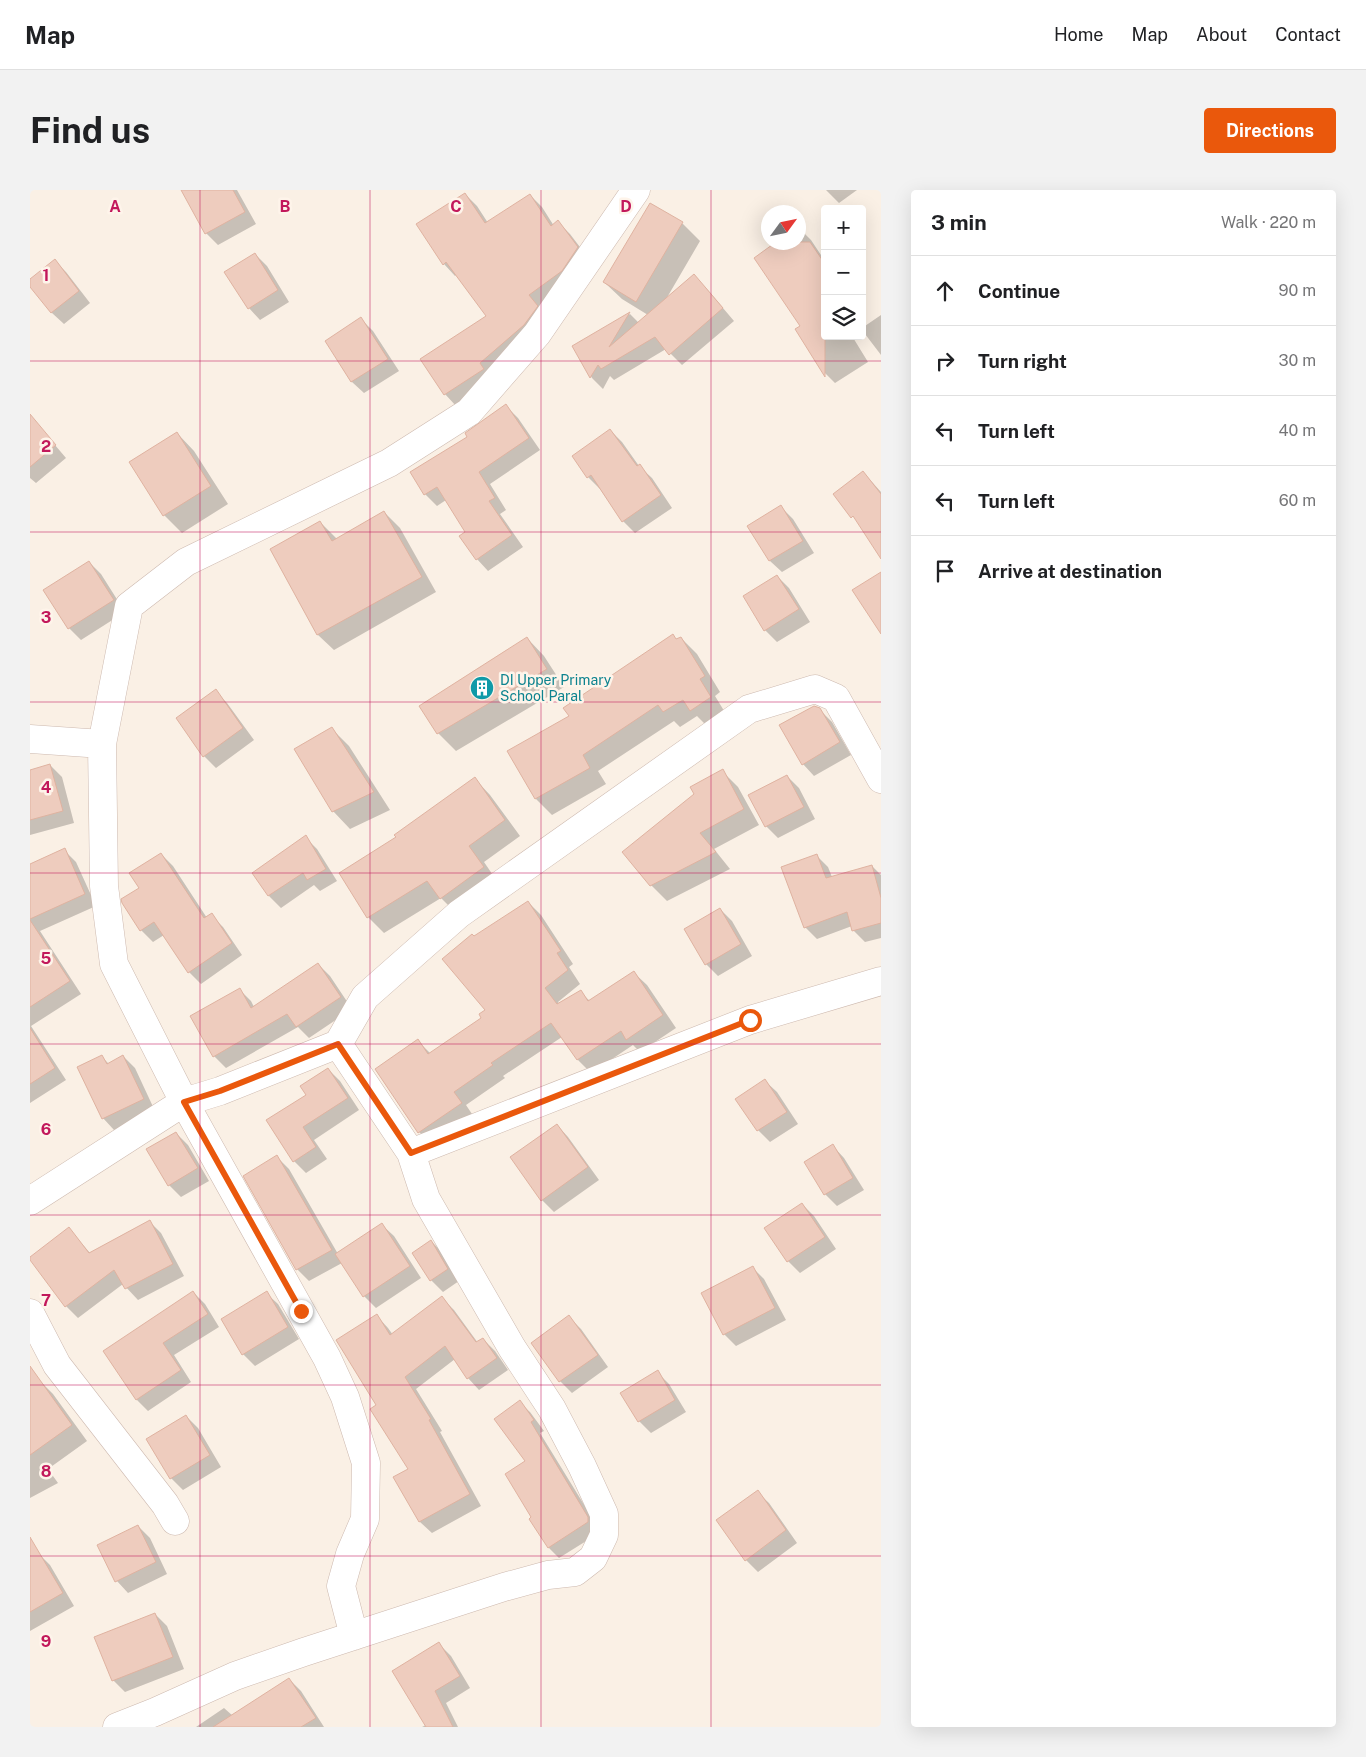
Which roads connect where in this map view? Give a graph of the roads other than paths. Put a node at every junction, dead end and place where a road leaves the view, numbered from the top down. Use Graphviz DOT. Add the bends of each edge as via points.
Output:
graph roads {
  1 [pos="636,190"];
  2 [pos="30,739"];
  3 [pos="102,744"];
  4 [pos="881,779"];
  5 [pos="881,980"];
  6 [pos="338,1044"];
  7 [pos="184,1102"];
  8 [pos="411,1153"];
  9 [pos="30,1201"];
  10 [pos="30,1313"];
  11 [pos="175,1521"];
  12 [pos="354,1636"];
  13 [pos="157,1720"];
  14 [pos="117,1727"];
  1 -- 3 [label="street" via="537,334 469,412 389,463 186,562 129,606"];
  2 -- 3 [label="street"];
  3 -- 7 [label="street" via="104,886 114,964"];
  4 -- 6 [label="street" via="836,698 815,689 750,709 459,914 365,997"];
  5 -- 8 [label="street" via="750,1020"];
  6 -- 7 [label="street"];
  6 -- 8 [label="street"];
  7 -- 9 [label="street"];
  7 -- 12 [label="street" via="346,1396 366,1463 364,1519 341,1586"];
  8 -- 12 [label="street" via="426,1199 512,1348 552,1409 582,1466 604,1514 604,1535 593,1558 575,1572 548,1574 504,1586"];
  10 -- 11 [label="street" via="57,1365"];
  12 -- 13 [label="street" via="235,1676"];
  13 -- 14 [label="street"];
}
